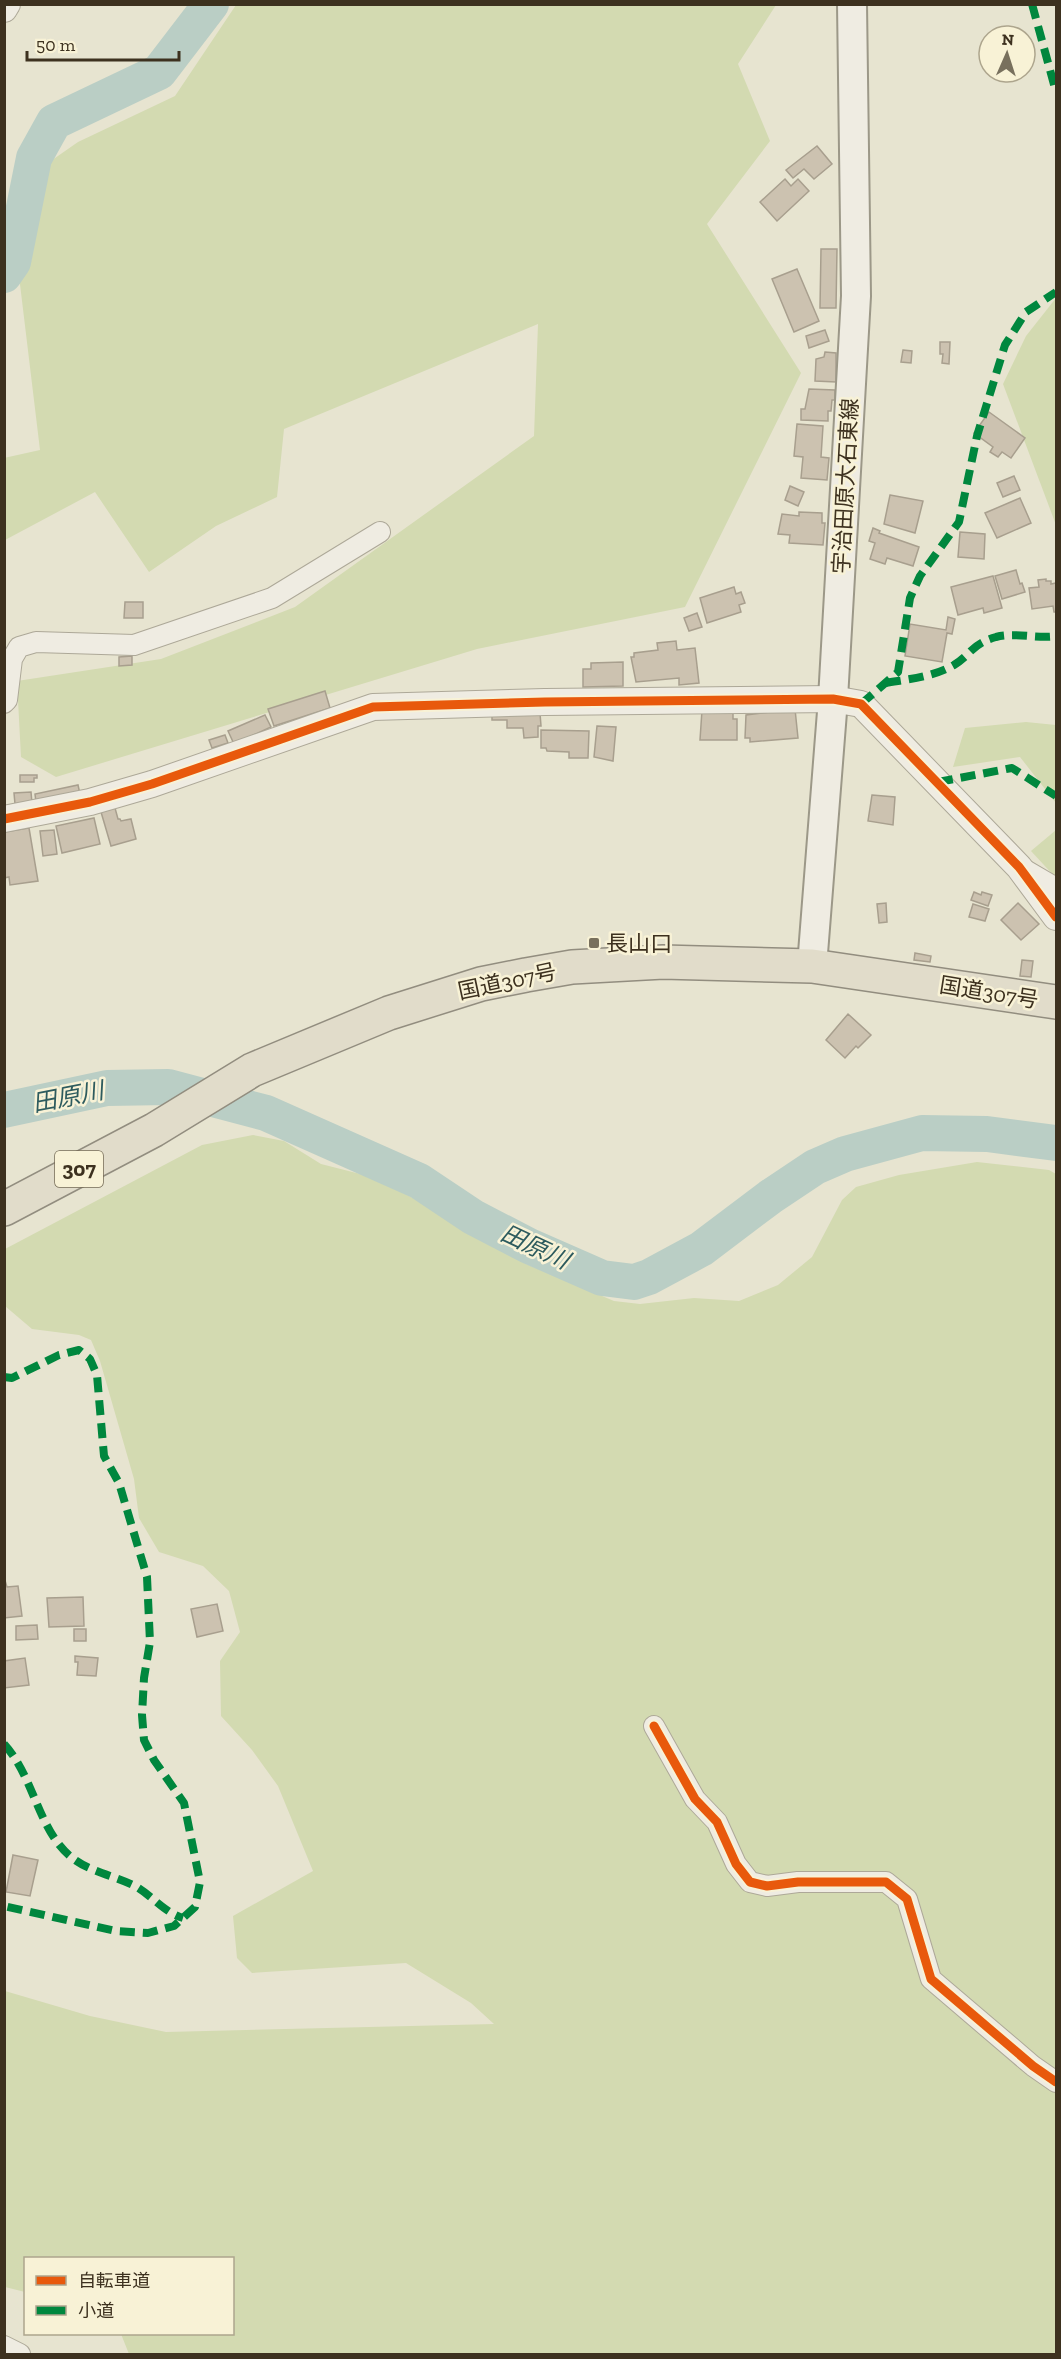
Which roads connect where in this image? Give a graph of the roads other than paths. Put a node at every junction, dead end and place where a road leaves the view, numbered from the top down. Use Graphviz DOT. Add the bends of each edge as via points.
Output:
graph roads {
  1 [pos="7,4"];
  2 [pos="852,4"];
  3 [pos="4,9"];
  4 [pos="380,532"];
  5 [pos="833,699"];
  6 [pos="4,703"];
  7 [pos="4,819"];
  8 [pos="1019,867"];
  9 [pos="1056,888"];
  10 [pos="1056,917"];
  11 [pos="812,966"];
  12 [pos="1056,1002"];
  13 [pos="4,1209"];
  14 [pos="654,1726"];
  15 [pos="1056,2082"];
  16 [pos="4,2346"];
  17 [pos="20,2355"];
  1 -- 3 [label="street"];
  2 -- 5 [label="main road, 宇治田原大石東線" via="856,296"];
  4 -- 6 [label="street" via="272,598 134,645 36,642 19,647 12,659"];
  5 -- 7 [label="street" via="373,707 152,784 90,802"];
  5 -- 8 [label="street" via="861,704"];
  5 -- 11 [label="main road, 宇治田原大石東線"];
  8 -- 9 [label="street"];
  8 -- 10 [label="street"];
  11 -- 12 [label="highway, 国道307号 / 307"];
  11 -- 13 [label="highway, 国道307号 / 307" via="663,962 572,968 481,984 426,1000 252,1070 154,1130"];
  14 -- 15 [label="street" via="695,1799 717,1822 736,1864 750,1882 767,1886 886,1882 907,1899 931,1979"];
  16 -- 17 [label="street"];
}
